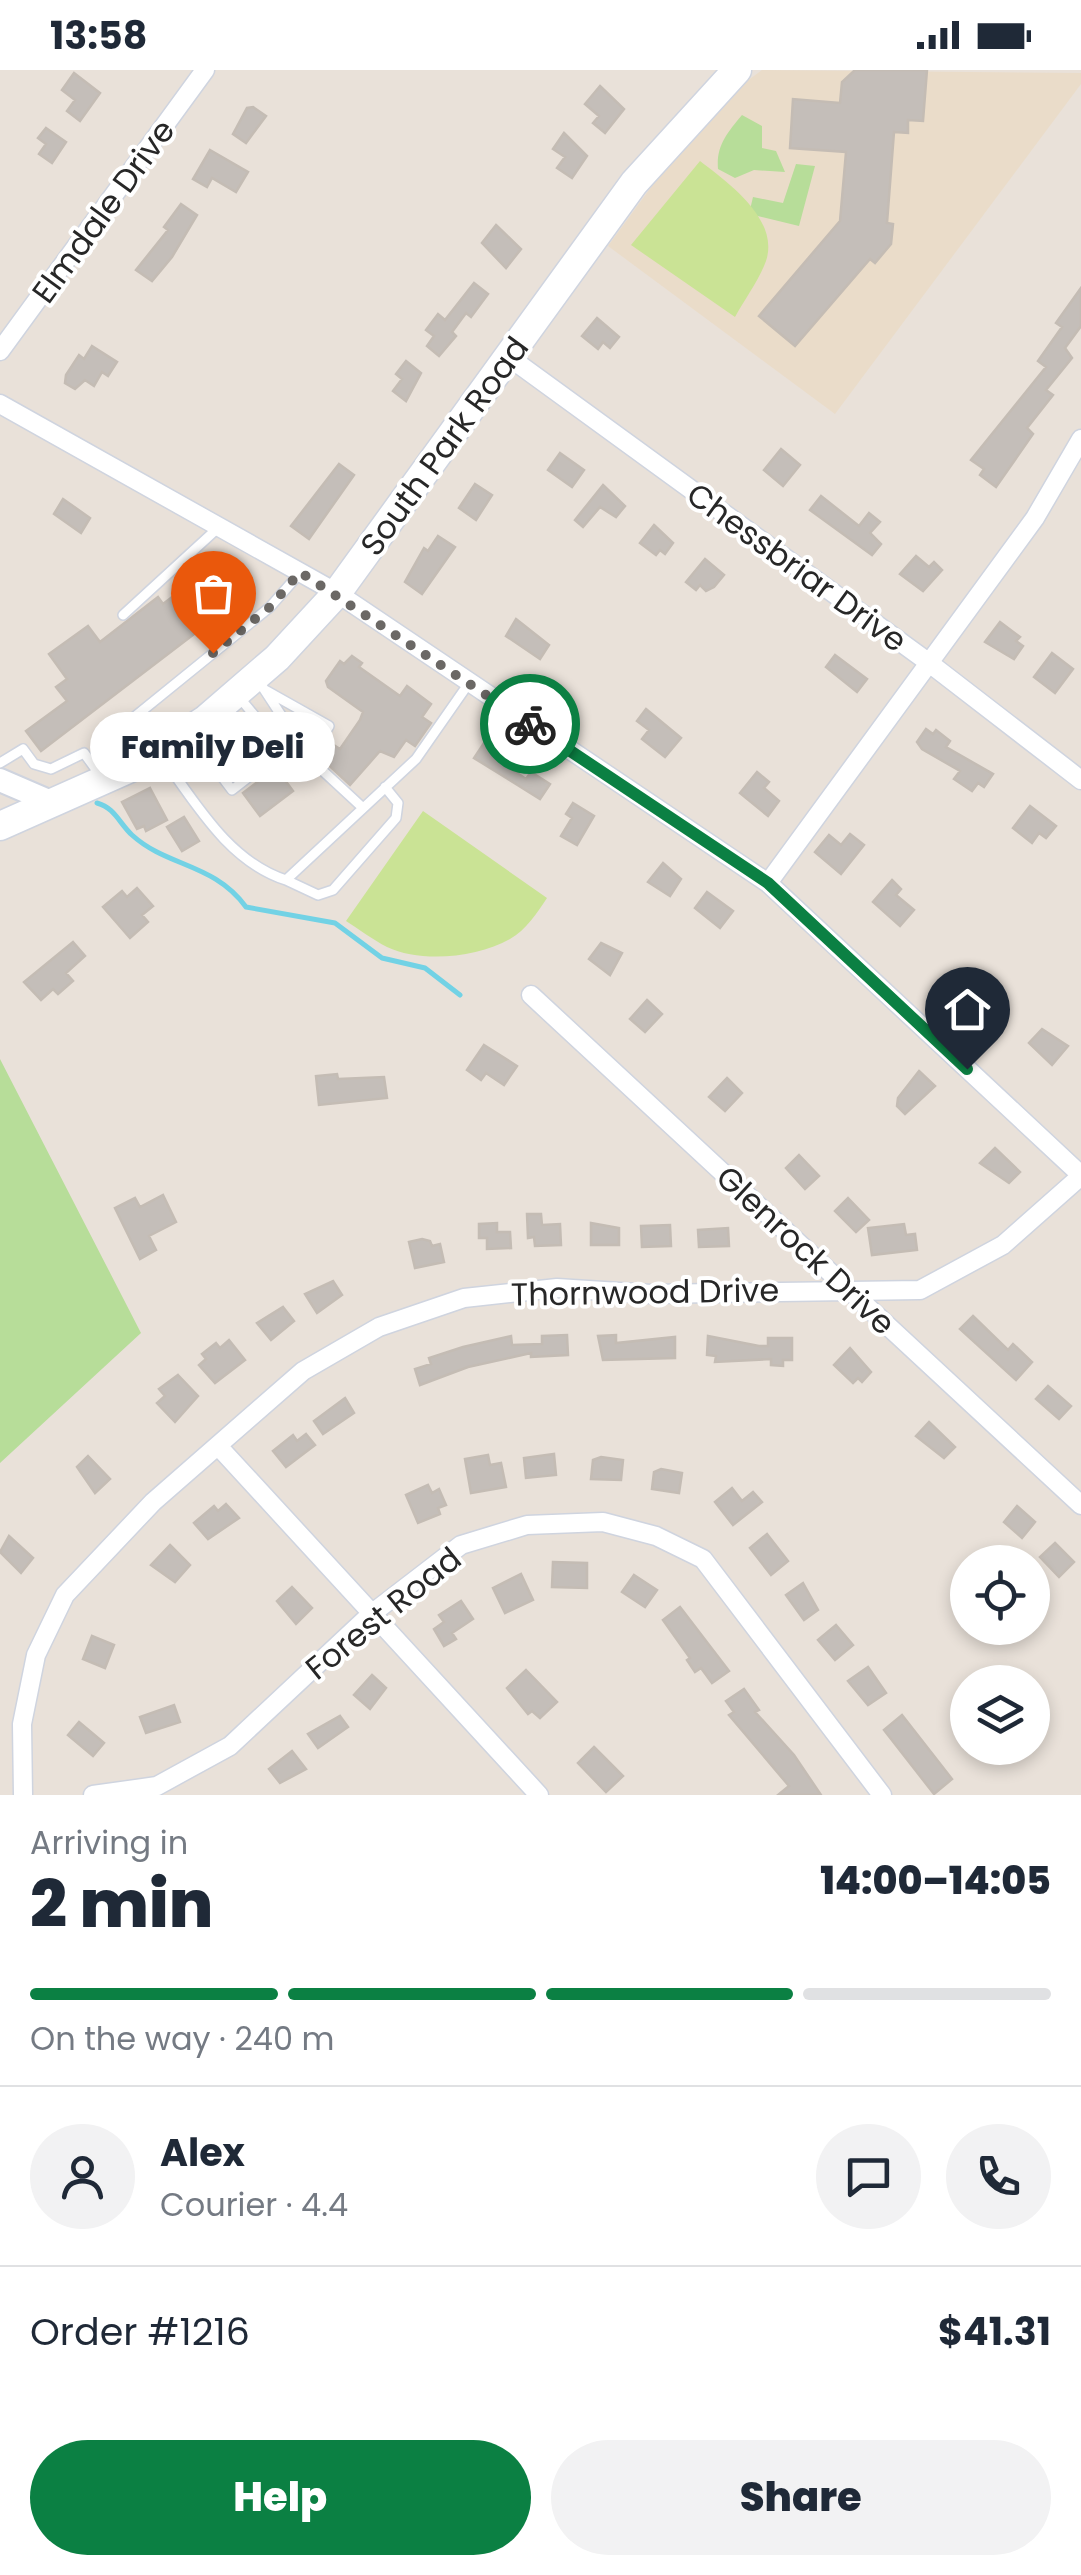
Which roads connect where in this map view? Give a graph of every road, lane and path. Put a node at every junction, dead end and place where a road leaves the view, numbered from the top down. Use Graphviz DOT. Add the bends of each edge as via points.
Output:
graph roads {
  1 [pos="206,70"];
  2 [pos="737,70"];
  3 [pos="0,351"];
  4 [pos="509,357"];
  5 [pos="0,404"];
  6 [pos="1081,439"];
  7 [pos="220,527"];
  8 [pos="300,572"];
  9 [pos="338,593"];
  10 [pos="123,615"];
  11 [pos="928,662"];
  12 [pos="469,683"];
  13 [pos="253,687"];
  14 [pos="188,731"];
  15 [pos="146,758"];
  16 [pos="309,758"];
  17 [pos="0,764"];
  18 [pos="0,780"];
  19 [pos="1081,780"];
  20 [pos="104,781"];
  21 [pos="385,787"];
  22 [pos="51,802"];
  23 [pos="363,808"];
  24 [pos="0,826"];
  25 [pos="286,880"];
  26 [pos="768,883"];
  27 [pos="531,995"];
  28 [pos="1081,1176"];
  29 [pos="846,1289"];
  30 [pos="219,1447"];
  31 [pos="1081,1505"];
  32 [pos="370,1615"];
  33 [pos="23,1795"];
  34 [pos="92,1795"];
  35 [pos="539,1795"];
  36 [pos="882,1795"];
  1 -- 3 [label="street, Elmdale Drive"];
  2 -- 4 [label="main road, South Park Road" via="634,183"];
  4 -- 9 [label="main road, South Park Road"];
  4 -- 11 [label="street, Chessbriar Drive"];
  5 -- 7 [label="street"];
  6 -- 11 [label="street" via="1035,518"];
  7 -- 8 [label="street"];
  7 -- 10 [label="lane"];
  8 -- 9 [label="street"];
  8 -- 15 [label="lane" via="270,607 127,722 122,740"];
  9 -- 12 [label="street"];
  9 -- 13 [label="main road, South Park Road"];
  11 -- 19 [label="street, Chessbriar Drive"];
  11 -- 26 [label="street"];
  12 -- 21 [label="lane" via="416,760"];
  12 -- 26 [label="street"];
  13 -- 14 [label="main road, South Park Road"];
  13 -- 14 [label="lane" via="283,750 232,790"];
  13 -- 16 [label="lane"];
  13 -- 16 [label="lane" via="328,726"];
  14 -- 15 [label="main road, South Park Road"];
  15 -- 20 [label="main road, South Park Road"];
  15 -- 25 [label="lane" via="253,865"];
  16 -- 23 [label="lane"];
  17 -- 20 [label="lane" via="23,749 34,764 51,770 84,753"];
  18 -- 22 [label="street"];
  20 -- 22 [label="main road, South Park Road"];
  21 -- 23 [label="lane"];
  21 -- 25 [label="lane" via="398,804 396,818 333,890 318,895"];
  22 -- 24 [label="main road, South Park Road"];
  23 -- 25 [label="lane"];
  26 -- 28 [label="street"];
  27 -- 29 [label="street, Glenrock Drive"];
  28 -- 29 [label="street, Thornwood Drive" via="1003,1245 920,1290"];
  29 -- 30 [label="street, Thornwood Drive" via="651,1294 557,1288 464,1298 378,1327 303,1371"];
  29 -- 31 [label="street, Glenrock Drive"];
  30 -- 32 [label="street"];
  30 -- 33 [label="street, Thornwood Drive" via="153,1502 66,1595 36,1654 22,1724"];
  32 -- 34 [label="street, Forest Road" via="230,1746 157,1786"];
  32 -- 35 [label="street"];
  32 -- 36 [label="street, Forest Road" via="461,1545 528,1524 603,1522 656,1536 702,1559"];
}
